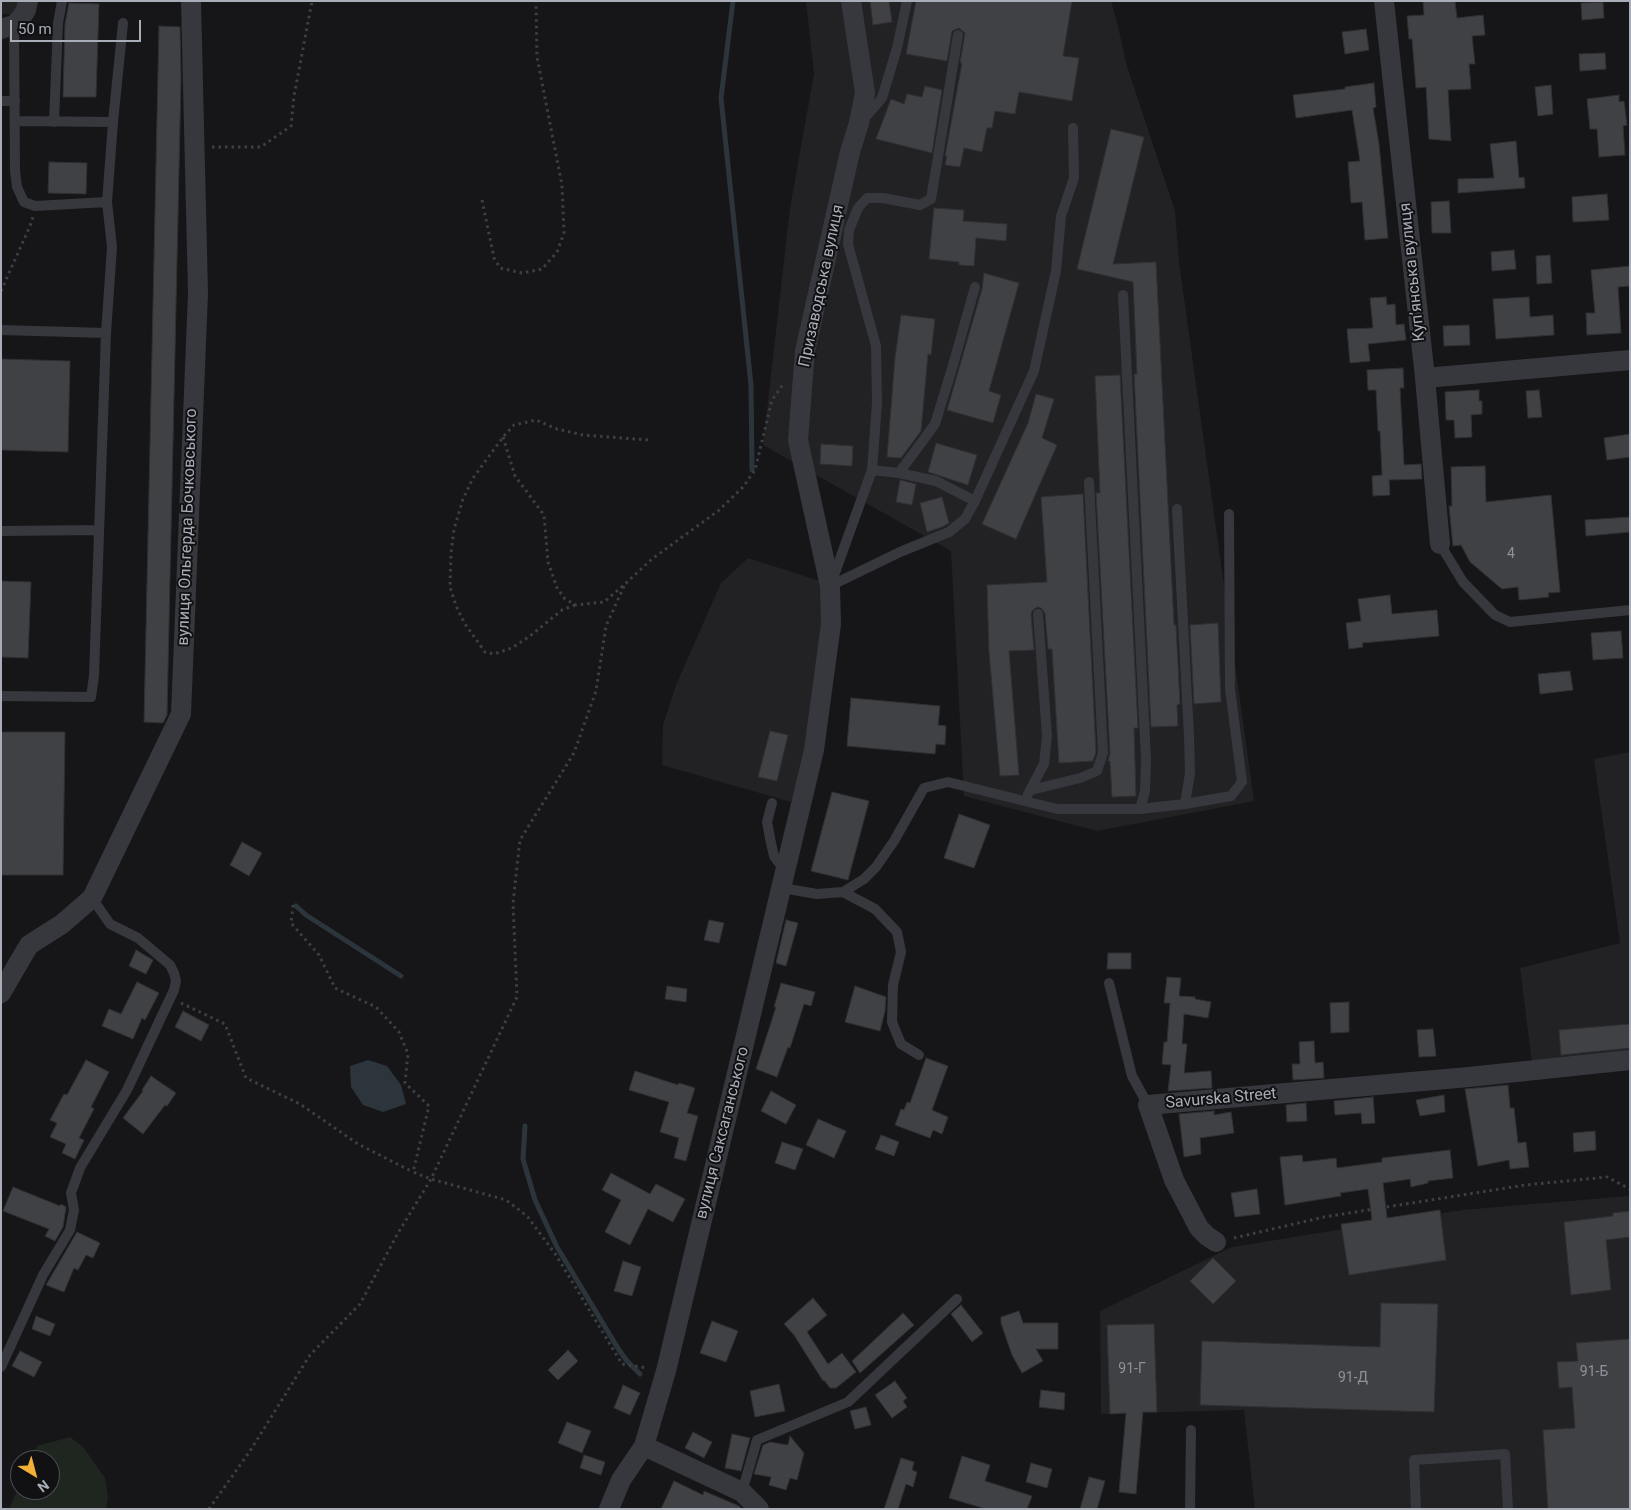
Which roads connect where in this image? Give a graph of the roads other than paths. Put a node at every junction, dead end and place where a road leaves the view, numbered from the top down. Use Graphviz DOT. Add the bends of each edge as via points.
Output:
graph roads {
  1 [pos="62,1"];
  2 [pos="191,1"];
  3 [pos="851,1"];
  4 [pos="907,1"];
  5 [pos="1384,1"];
  6 [pos="16,19"];
  7 [pos="123,23"];
  8 [pos="958,35"];
  9 [pos="1,101"];
  10 [pos="15,101"];
  11 [pos="15,121"];
  12 [pos="54,122"];
  13 [pos="113,122"];
  14 [pos="860,123"];
  15 [pos="1073,128"];
  16 [pos="107,202"];
  17 [pos="849,206"];
  18 [pos="975,286"];
  19 [pos="1124,295"];
  20 [pos="1,330"];
  21 [pos="106,333"];
  22 [pos="1630,360"];
  23 [pos="1424,378"];
  24 [pos="872,470"];
  25 [pos="899,473"];
  26 [pos="1089,482"];
  27 [pos="975,501"];
  28 [pos="1177,509"];
  29 [pos="1229,514"];
  30 [pos="99,530"];
  31 [pos="1,531"];
  32 [pos="1440,544"];
  33 [pos="830,586"];
  34 [pos="1630,610"];
  35 [pos="1038,614"];
  36 [pos="1,696"];
  37 [pos="814,750"];
  38 [pos="1031,790"];
  39 [pos="1024,801"];
  40 [pos="772,803"];
  41 [pos="1185,804"];
  42 [pos="1140,809"];
  43 [pos="784,880"];
  44 [pos="842,892"];
  45 [pos="92,898"];
  46 [pos="1109,983"];
  47 [pos="1,993"];
  48 [pos="919,1055"];
  49 [pos="1630,1060"];
  50 [pos="1148,1105"];
  51 [pos="1216,1242"];
  52 [pos="957,1299"];
  53 [pos="1,1367"];
  54 [pos="1191,1430"];
  55 [pos="644,1446"];
  56 [pos="742,1492"];
  57 [pos="609,1509"];
  58 [pos="759,1509"];
  59 [pos="1190,1509"];
  60 [pos="1416,1509"];
  61 [pos="1508,1509"];
  1 -- 12 [label="lane" via="58,23"];
  2 -- 45 [label="street, вулиця Ольгерда Бочковського" via="198,294 180,714"];
  3 -- 14 [label="street, Призаводська вулиця" via="865,93"];
  4 -- 14 [label="lane" via="882,98"];
  5 -- 23 [label="street, Купʼянська вулиця"];
  6 -- 10 [label="lane"];
  7 -- 13 [label="lane"];
  8 -- 17 [label="lane" via="931,199 920,205 867,198"];
  9 -- 10 [label="lane"];
  10 -- 11 [label="lane"];
  11 -- 12 [label="lane"];
  11 -- 16 [label="lane" via="15,171 17,187 24,202 35,206"];
  12 -- 13 [label="lane"];
  13 -- 16 [label="lane"];
  14 -- 17 [label="street, Призаводська вулиця" via="850,152"];
  15 -- 27 [label="lane" via="1074,178 1061,216 1056,271 1034,371"];
  16 -- 21 [label="lane" via="112,248"];
  17 -- 24 [label="lane" via="848,244 876,346 877,403"];
  17 -- 33 [label="street, Призаводська вулиця" via="805,351 798,440"];
  18 -- 25 [label="lane" via="934,424"];
  19 -- 42 [label="lane" via="1146,758 1145,791"];
  20 -- 21 [label="lane"];
  21 -- 30 [label="lane"];
  22 -- 23 [label="street"];
  23 -- 32 [label="street, Купʼянська вулиця"];
  24 -- 25 [label="lane"];
  24 -- 33 [label="lane"];
  25 -- 27 [label="lane" via="936,481"];
  26 -- 38 [label="lane" via="1103,754 1097,771"];
  27 -- 33 [label="lane" via="965,519 949,532"];
  28 -- 41 [label="lane" via="1190,773"];
  29 -- 41 [label="lane" via="1230,689 1242,782 1231,796"];
  30 -- 31 [label="lane"];
  30 -- 36 [label="lane" via="91,698"];
  32 -- 34 [label="lane" via="1463,582 1495,615 1510,622"];
  33 -- 37 [label="street, Призаводська вулиця" via="831,624"];
  35 -- 38 [label="lane" via="1048,736 1044,764"];
  37 -- 43 [label="street, вулиця Саксаганського"];
  38 -- 39 [label="lane"];
  39 -- 42 [label="lane" via="1057,809"];
  39 -- 44 [label="lane" via="948,782 924,788 876,867 864,880"];
  40 -- 43 [label="lane" via="767,822 774,856"];
  41 -- 42 [label="lane"];
  43 -- 44 [label="lane" via="816,894"];
  43 -- 55 [label="street, вулиця Саксаганського" via="666,1371"];
  44 -- 48 [label="lane" via="874,909 897,932 901,952 893,985 892,1022 901,1044"];
  45 -- 47 [label="street, вулиця Ольгерда Бочковського" via="62,924 29,945"];
  45 -- 53 [label="lane" via="110,924 138,938 170,965 176,981 127,1090 80,1168 71,1193 74,1210 70,1230 43,1275"];
  46 -- 50 [label="lane" via="1132,1076"];
  49 -- 50 [label="street, Savurska Street"];
  50 -- 51 [label="street, Savurska Street" via="1174,1180 1199,1228"];
  52 -- 56 [label="lane" via="848,1402 757,1440"];
  54 -- 59 [label="lane"];
  55 -- 56 [label="street"];
  55 -- 57 [label="street, вулиця Саксаганського" via="621,1480"];
  56 -- 58 [label="street"];
  60 -- 61 [label="lane" via="1414,1460 1505,1454"];
}
